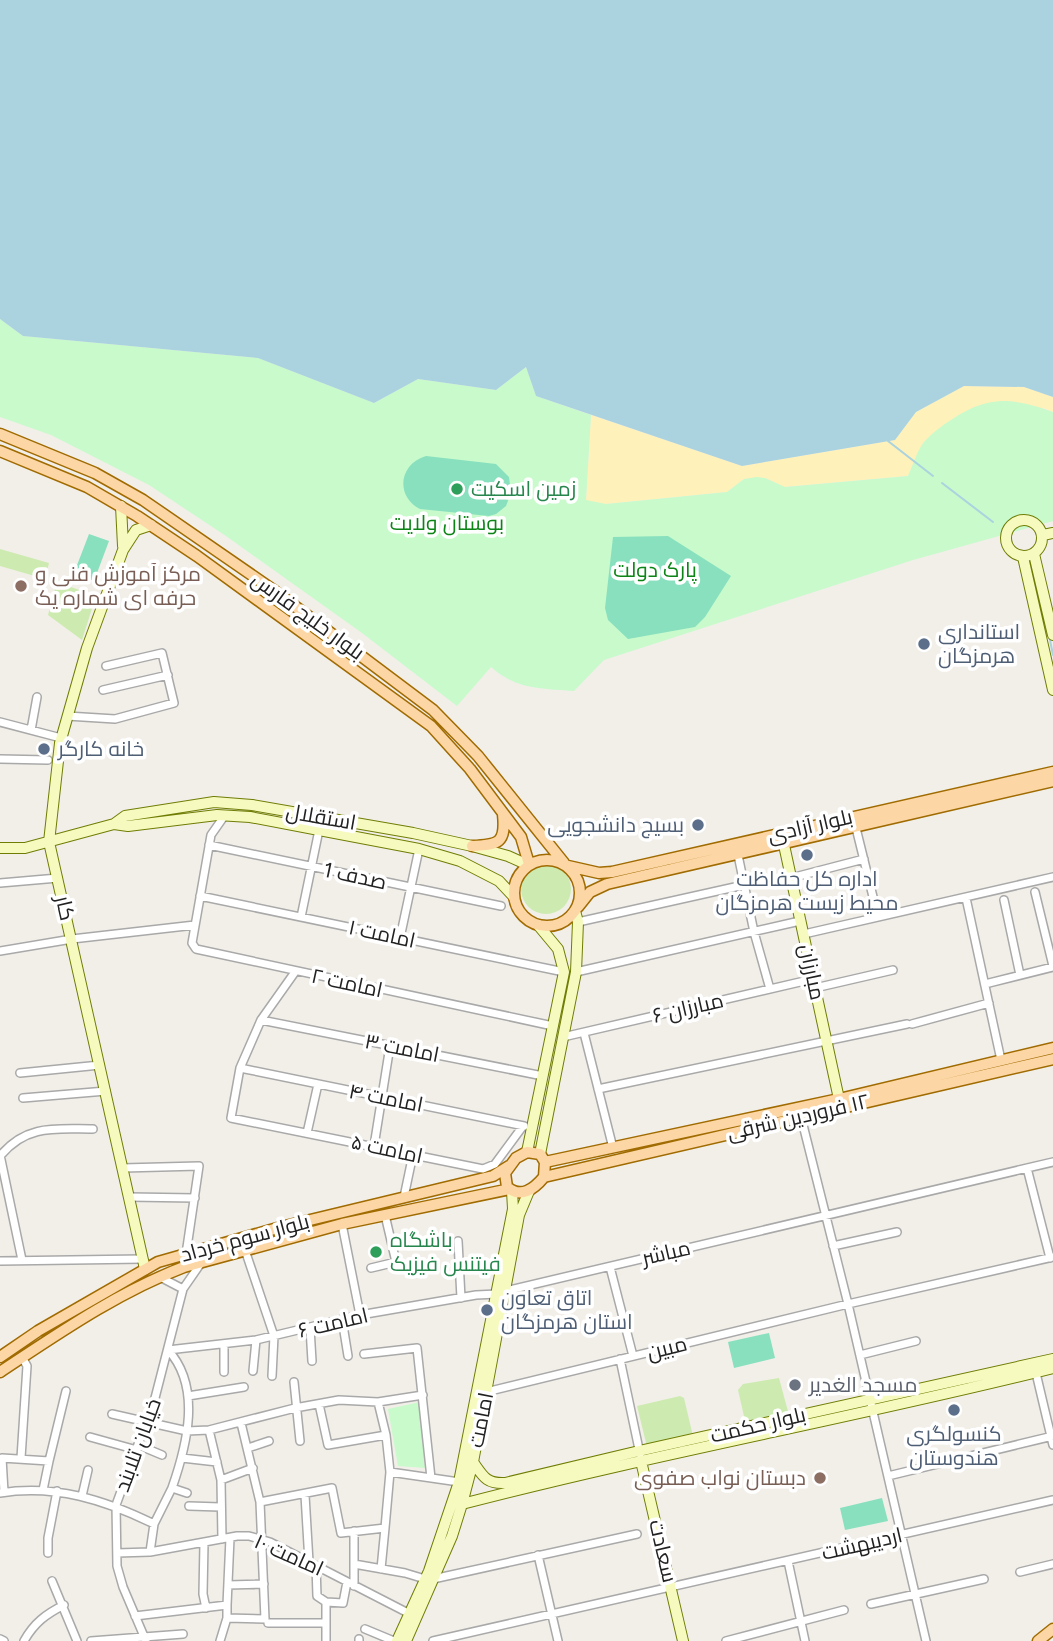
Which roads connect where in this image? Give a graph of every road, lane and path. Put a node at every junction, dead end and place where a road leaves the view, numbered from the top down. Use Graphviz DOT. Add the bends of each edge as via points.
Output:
graph roads {
  1 [pos="0,434"];
  2 [pos="0,451"];
  3 [pos="121,506"];
  4 [pos="151,525"];
  5 [pos="1048,534"];
  6 [pos="123,550"];
  7 [pos="1034,554"];
  8 [pos="1023,557"];
  9 [pos="1053,635"];
  10 [pos="106,666"];
  11 [pos="167,675"];
  12 [pos="103,690"];
  13 [pos="1053,690"];
  14 [pos="37,697"];
  15 [pos="67,716"];
  16 [pos="0,722"];
  17 [pos="31,730"];
  18 [pos="61,738"];
  19 [pos="0,759"];
  20 [pos="48,760"];
  21 [pos="1053,772"];
  22 [pos="1053,781"];
  23 [pos="502,812"];
  24 [pos="206,816"];
  25 [pos="226,816"];
  26 [pos="114,824"];
  27 [pos="856,828"];
  28 [pos="319,830"];
  29 [pos="211,835"];
  30 [pos="49,842"];
  31 [pos="209,845"];
  32 [pos="784,845"];
  33 [pos="472,846"];
  34 [pos="0,848"];
  35 [pos="419,849"];
  36 [pos="738,855"];
  37 [pos="864,859"];
  38 [pos="528,865"];
  39 [pos="566,865"];
  40 [pos="311,867"];
  41 [pos="1053,877"];
  42 [pos="58,878"];
  43 [pos="791,878"];
  44 [pos="0,883"];
  45 [pos="744,886"];
  46 [pos="411,888"];
  47 [pos="1035,892"];
  48 [pos="200,896"];
  49 [pos="514,897"];
  50 [pos="966,898"];
  51 [pos="1004,900"];
  52 [pos="501,906"];
  53 [pos="577,913"];
  54 [pos="301,917"];
  55 [pos="878,917"];
  56 [pos="800,921"];
  57 [pos="195,925"];
  58 [pos="538,925"];
  59 [pos="754,932"];
  60 [pos="804,934"];
  61 [pos="400,938"];
  62 [pos="72,939"];
  63 [pos="0,951"];
  64 [pos="563,966"];
  65 [pos="1053,966"];
  66 [pos="576,968"];
  67 [pos="893,970"];
  68 [pos="295,972"];
  69 [pos="1020,975"];
  70 [pos="814,984"];
  71 [pos="985,984"];
  72 [pos="770,989"];
  73 [pos="989,1003"];
  74 [pos="261,1020"];
  75 [pos="553,1026"];
  76 [pos="584,1033"];
  77 [pos="563,1038"];
  78 [pos="828,1040"];
  79 [pos="390,1046"];
  80 [pos="1053,1048"];
  81 [pos="1053,1059"];
  82 [pos="1001,1060"];
  83 [pos="100,1065"];
  84 [pos="240,1068"];
  85 [pos="20,1073"];
  86 [pos="543,1076"];
  87 [pos="318,1084"];
  88 [pos="598,1089"];
  89 [pos="106,1091"];
  90 [pos="382,1097"];
  91 [pos="23,1098"];
  92 [pos="839,1099"];
  93 [pos="802,1116"];
  94 [pos="528,1127"];
  95 [pos="93,1129"];
  96 [pos="307,1133"];
  97 [pos="374,1146"];
  98 [pos="613,1147"];
  99 [pos="527,1152"];
  100 [pos="413,1154"];
  101 [pos="0,1155"];
  102 [pos="543,1158"];
  103 [pos="1053,1162"];
  104 [pos="569,1164"];
  105 [pos="509,1166"];
  106 [pos="123,1168"];
  107 [pos="1027,1168"];
  108 [pos="544,1177"];
  109 [pos="475,1181"];
  110 [pos="511,1190"];
  111 [pos="529,1191"];
  112 [pos="482,1194"];
  113 [pos="129,1197"];
  114 [pos="404,1197"];
  115 [pos="195,1198"];
  116 [pos="11,1204"];
  117 [pos="0,1205"];
  118 [pos="385,1215"];
  119 [pos="826,1216"];
  120 [pos="342,1224"];
  121 [pos="897,1232"];
  122 [pos="458,1241"];
  123 [pos="833,1246"];
  124 [pos="245,1250"];
  125 [pos="186,1254"];
  126 [pos="1051,1258"];
  127 [pos="22,1260"];
  128 [pos="0,1261"];
  129 [pos="201,1262"];
  130 [pos="144,1264"];
  131 [pos="610,1267"];
  132 [pos="371,1268"];
  133 [pos="159,1277"];
  134 [pos="183,1289"];
  135 [pos="501,1293"];
  136 [pos="461,1298"];
  137 [pos="848,1304"];
  138 [pos="360,1315"];
  139 [pos="342,1320"];
  140 [pos="310,1328"];
  141 [pos="274,1336"];
  142 [pos="256,1340"];
  143 [pos="916,1341"];
  144 [pos="224,1344"];
  145 [pos="168,1349"];
  146 [pos="364,1354"];
  147 [pos="859,1355"];
  148 [pos="348,1356"];
  149 [pos="633,1356"];
  150 [pos="0,1357"];
  151 [pos="22,1357"];
  152 [pos="620,1359"];
  153 [pos="1053,1359"];
  154 [pos="312,1361"];
  155 [pos="1053,1368"];
  156 [pos="253,1371"];
  157 [pos="0,1372"];
  158 [pos="224,1372"];
  159 [pos="1036,1373"];
  160 [pos="272,1376"];
  161 [pos="294,1382"];
  162 [pos="244,1387"];
  163 [pos="66,1391"];
  164 [pos="486,1392"];
  165 [pos="423,1395"];
  166 [pos="188,1396"];
  167 [pos="379,1402"];
  168 [pos="319,1404"];
  169 [pos="872,1405"];
  170 [pos="295,1408"];
  171 [pos="112,1414"];
  172 [pos="147,1423"];
  173 [pos="241,1423"];
  174 [pos="209,1430"];
  175 [pos="187,1432"];
  176 [pos="386,1435"];
  177 [pos="90,1437"];
  178 [pos="1052,1439"];
  179 [pos="268,1441"];
  180 [pos="300,1441"];
  181 [pos="138,1447"];
  182 [pos="248,1448"];
  183 [pos="162,1455"];
  184 [pos="640,1456"];
  185 [pos="21,1458"];
  186 [pos="182,1458"];
  187 [pos="49,1461"];
  188 [pos="473,1461"];
  189 [pos="217,1462"];
  190 [pos="253,1468"];
  191 [pos="88,1470"];
  192 [pos="390,1472"];
  193 [pos="888,1476"];
  194 [pos="431,1478"];
  195 [pos="221,1480"];
  196 [pos="459,1482"];
  197 [pos="172,1488"];
  198 [pos="43,1490"];
  199 [pos="57,1491"];
  200 [pos="2,1493"];
  201 [pos="187,1493"];
  202 [pos="305,1494"];
  203 [pos="82,1496"];
  204 [pos="1053,1500"];
  205 [pos="260,1502"];
  206 [pos="462,1504"];
  207 [pos="116,1506"];
  208 [pos="190,1506"];
  209 [pos="220,1507"];
  210 [pos="155,1524"];
  211 [pos="385,1528"];
  212 [pos="354,1531"];
  213 [pos="637,1534"];
  214 [pos="901,1535"];
  215 [pos="226,1539"];
  216 [pos="262,1539"];
  217 [pos="204,1543"];
  218 [pos="150,1552"];
  219 [pos="48,1553"];
  220 [pos="117,1553"];
  221 [pos="538,1555"];
  222 [pos="788,1561"];
  223 [pos="312,1564"];
  224 [pos="354,1564"];
  225 [pos="1053,1564"];
  226 [pos="382,1569"];
  227 [pos="1020,1572"];
  228 [pos="429,1579"];
  229 [pos="984,1579"];
  230 [pos="52,1581"];
  231 [pos="228,1584"];
  232 [pos="264,1584"];
  233 [pos="351,1584"];
  234 [pos="671,1585"];
  235 [pos="915,1594"];
  236 [pos="326,1602"];
  237 [pos="871,1604"];
  238 [pos="64,1605"];
  239 [pos="228,1605"];
  240 [pos="206,1608"];
  241 [pos="844,1610"];
  242 [pos="410,1614"];
  243 [pos="552,1614"];
  244 [pos="135,1616"];
  245 [pos="226,1618"];
  246 [pos="800,1620"];
  247 [pos="268,1623"];
  248 [pos="326,1623"];
  249 [pos="365,1629"];
  250 [pos="1053,1629"];
  251 [pos="183,1634"];
  252 [pos="145,1639"];
  253 [pos="128,1640"];
  254 [pos="24,1641"];
  255 [pos="77,1641"];
  256 [pos="91,1641"];
  257 [pos="220,1641"];
  258 [pos="326,1641"];
  259 [pos="396,1641"];
  260 [pos="406,1641"];
  261 [pos="433,1641"];
  262 [pos="558,1641"];
  263 [pos="683,1641"];
  264 [pos="726,1641"];
  265 [pos="804,1641"];
  266 [pos="926,1641"];
  267 [pos="1038,1641"];
  1 -- 39 [label="main road, بلوار خلیج فارس" via="95,473 143,500 401,685 478,755"];
  2 -- 3 [label="main road, بلوار خلیج فارس"];
  3 -- 4 [label="main road, بلوار خلیج فارس"];
  3 -- 6 [label="street"];
  4 -- 6 [label="street" via="136,530"];
  4 -- 23 [label="main road, بلوار خلیج فارس" via="431,726"];
  5 -- 7 [label="street"];
  5 -- 8 [label="street" via="1031,521 1013,524 1006,535 1008,547"];
  6 -- 15 [label="street, کار"];
  7 -- 8 [label="street"];
  7 -- 9 [label="street"];
  8 -- 13 [label="street"];
  10 -- 11 [label="street" via="162,653"];
  11 -- 12 [label="street"];
  11 -- 15 [label="street" via="174,703 115,719"];
  14 -- 17 [label="street"];
  15 -- 18 [label="street, کار"];
  16 -- 17 [label="street"];
  17 -- 18 [label="street"];
  18 -- 30 [label="street, کار"];
  19 -- 20 [label="street"];
  21 -- 39 [label="main road, بلوار آزادی" via="612,872"];
  22 -- 27 [label="main road, بلوار آزادی"];
  23 -- 33 [label="main road" via="502,838 495,844"];
  23 -- 38 [label="main road, بلوار خلیج فارس" via="521,837"];
  24 -- 25 [label="street, استقلال"];
  24 -- 26 [label="street, استقلال"];
  24 -- 29 [label="street"];
  25 -- 28 [label="street, استقلال"];
  25 -- 29 [label="street"];
  26 -- 30 [label="street, استقلال"];
  26 -- 33 [label="street, استقلال" via="125,816 214,802"];
  27 -- 32 [label="main road, بلوار آزادی"];
  27 -- 37 [label="street"];
  28 -- 35 [label="street, استقلال"];
  28 -- 40 [label="street"];
  29 -- 31 [label="street"];
  30 -- 34 [label="street, استقلال"];
  30 -- 42 [label="street, کار"];
  31 -- 40 [label="street, صدف 1"];
  31 -- 48 [label="street"];
  32 -- 36 [label="main road, بلوار آزادی"];
  32 -- 43 [label="street, مبارزان"];
  33 -- 38 [label="street, استقلال"];
  35 -- 46 [label="street"];
  35 -- 49 [label="street, استقلال" via="460,861 499,881"];
  36 -- 45 [label="street"];
  36 -- 53 [label="main road, بلوار آزادی" via="607,884 590,892"];
  37 -- 43 [label="street"];
  37 -- 55 [label="street"];
  38 -- 39 [label="main road" via="546,859"];
  38 -- 49 [label="main road" via="517,877"];
  39 -- 53 [label="main road" via="580,885"];
  40 -- 46 [label="street, صدف 1"];
  40 -- 54 [label="street"];
  41 -- 50 [label="street"];
  42 -- 44 [label="street"];
  42 -- 62 [label="street, کار"];
  43 -- 56 [label="street, مبارزان"];
  45 -- 53 [label="street"];
  45 -- 59 [label="street"];
  46 -- 52 [label="street, صدف 1"];
  46 -- 61 [label="street"];
  47 -- 65 [label="street"];
  48 -- 54 [label="street, امامت ۱"];
  48 -- 57 [label="street"];
  49 -- 58 [label="main road" via="524,917"];
  50 -- 55 [label="street"];
  50 -- 71 [label="street"];
  51 -- 69 [label="street"];
  53 -- 58 [label="main road" via="555,925"];
  53 -- 66 [label="street"];
  54 -- 61 [label="street, امامت ۱"];
  55 -- 60 [label="street"];
  56 -- 59 [label="street"];
  56 -- 60 [label="street, مبارزان"];
  57 -- 62 [label="street"];
  57 -- 68 [label="street, امامت ۲" via="192,943 196,949"];
  58 -- 64 [label="street" via="558,949"];
  59 -- 66 [label="street"];
  59 -- 72 [label="street"];
  60 -- 70 [label="street, مبارزان"];
  61 -- 64 [label="street, امامت ۱"];
  62 -- 63 [label="street"];
  62 -- 83 [label="street, کار"];
  64 -- 66 [label="street" via="569,951"];
  64 -- 75 [label="street"];
  65 -- 69 [label="street"];
  66 -- 77 [label="street"];
  67 -- 70 [label="street, مبارزان ۶"];
  68 -- 74 [label="street"];
  68 -- 75 [label="street, امامت ۲"];
  69 -- 71 [label="street"];
  70 -- 72 [label="street, مبارزان ۶"];
  70 -- 78 [label="street, مبارزان"];
  71 -- 73 [label="street"];
  72 -- 76 [label="street, مبارزان ۶"];
  73 -- 78 [label="street"];
  73 -- 82 [label="street"];
  74 -- 79 [label="street, امامت ۳"];
  74 -- 84 [label="street"];
  75 -- 86 [label="street"];
  76 -- 77 [label="street, مبارزان ۶"];
  76 -- 88 [label="street"];
  77 -- 102 [label="street"];
  78 -- 88 [label="street"];
  78 -- 92 [label="street, مبارزان"];
  79 -- 86 [label="street, امامت ۳"];
  79 -- 90 [label="street"];
  80 -- 82 [label="main road, ١٢ فروردین شرقی"];
  81 -- 93 [label="main road, ١٢ فروردین شرقی"];
  82 -- 92 [label="main road, ١٢ فروردین شرقی"];
  83 -- 85 [label="street"];
  83 -- 89 [label="street, کار"];
  84 -- 87 [label="street, امامت ۴"];
  84 -- 96 [label="street, امامت ۵" via="230,1118"];
  86 -- 94 [label="street"];
  87 -- 90 [label="street, امامت ۴"];
  87 -- 96 [label="street"];
  88 -- 98 [label="street"];
  89 -- 91 [label="street"];
  89 -- 106 [label="street, کار"];
  90 -- 94 [label="street, امامت ۴"];
  90 -- 97 [label="street"];
  92 -- 98 [label="main road, ١٢ فروردین شرقی"];
  93 -- 104 [label="main road, ١٢ فروردین شرقی"];
  93 -- 119 [label="street"];
  94 -- 99 [label="street"];
  94 -- 100 [label="street, امامت ۵" via="495,1164 483,1169"];
  95 -- 101 [label="street" via="27,1132"];
  96 -- 97 [label="street, امامت ۵"];
  97 -- 100 [label="street, امامت ۵"];
  98 -- 104 [label="main road, ١٢ فروردین شرقی"];
  99 -- 102 [label="main road"];
  99 -- 105 [label="main road"];
  100 -- 114 [label="street"];
  101 -- 116 [label="street"];
  102 -- 104 [label="main road, ١٢ فروردین شرقی"];
  102 -- 108 [label="main road"];
  103 -- 107 [label="street, مباشر"];
  104 -- 108 [label="main road, ١٢ فروردین شرقی"];
  105 -- 109 [label="main road, بلوار سوم خرداد"];
  105 -- 110 [label="main road" via="505,1178"];
  106 -- 113 [label="street, کار"];
  106 -- 115 [label="street" via="199,1166"];
  107 -- 119 [label="street, مباشر"];
  107 -- 126 [label="street"];
  108 -- 111 [label="main road"];
  109 -- 112 [label="main road" via="483,1185"];
  109 -- 114 [label="main road, بلوار سوم خرداد"];
  110 -- 111 [label="main road"];
  110 -- 112 [label="main road, بلوار سوم خرداد"];
  110 -- 135 [label="street, امامت" via="513,1209"];
  111 -- 135 [label="street, امامت"];
  112 -- 118 [label="main road, بلوار سوم خرداد"];
  113 -- 115 [label="street"];
  113 -- 130 [label="street, کار"];
  114 -- 125 [label="main road, بلوار سوم خرداد"];
  115 -- 125 [label="street"];
  116 -- 117 [label="street"];
  116 -- 127 [label="street"];
  118 -- 120 [label="main road, بلوار سوم خرداد"];
  118 -- 132 [label="street" via="396,1262"];
  119 -- 123 [label="street"];
  119 -- 131 [label="street, مباشر"];
  120 -- 124 [label="main road, بلوار سوم خرداد"];
  120 -- 138 [label="street"];
  121 -- 123 [label="street"];
  122 -- 136 [label="street"];
  123 -- 137 [label="street"];
  124 -- 129 [label="main road, بلوار سوم خرداد"];
  124 -- 141 [label="street"];
  125 -- 130 [label="main road, بلوار سوم خرداد"];
  126 -- 137 [label="street, مبین"];
  127 -- 128 [label="street"];
  127 -- 130 [label="street"];
  129 -- 133 [label="main road, بلوار سوم خرداد"];
  129 -- 134 [label="street, خیابان تلابند"];
  130 -- 150 [label="main road, بلوار سوم خرداد"];
  131 -- 135 [label="street, مباشر"];
  131 -- 149 [label="street"];
  133 -- 134 [label="street"];
  133 -- 151 [label="main road, بلوار سوم خرداد" via="85,1316"];
  134 -- 145 [label="street, خیابان تلابند"];
  135 -- 136 [label="street, امامت ۶"];
  135 -- 164 [label="street, امامت"];
  135 -- 196 [label="street, امامت"];
  136 -- 138 [label="street, امامت ۶"];
  137 -- 147 [label="street"];
  137 -- 149 [label="street, مبین"];
  138 -- 139 [label="street, امامت ۶"];
  139 -- 140 [label="street, امامت ۶"];
  139 -- 148 [label="street"];
  140 -- 141 [label="street, امامت ۶"];
  140 -- 154 [label="street"];
  141 -- 142 [label="street, امامت ۶"];
  141 -- 160 [label="street"];
  142 -- 144 [label="street, امامت ۶"];
  142 -- 156 [label="street"];
  143 -- 147 [label="street"];
  144 -- 145 [label="street, امامت ۶"];
  144 -- 158 [label="street"];
  145 -- 166 [label="street" via="178,1361"];
  145 -- 172 [label="street, خیابان تلابند"];
  146 -- 165 [label="street" via="417,1348"];
  147 -- 169 [label="street"];
  149 -- 152 [label="street, مبین"];
  151 -- 157 [label="main road, بلوار سوم خرداد"];
  151 -- 185 [label="street" via="27,1366"];
  152 -- 164 [label="street, مبین"];
  152 -- 184 [label="street"];
  153 -- 169 [label="street, بلوار حکمت"];
  155 -- 159 [label="street, بلوار حکمت"];
  159 -- 169 [label="street, بلوار حکمت"];
  159 -- 178 [label="street"];
  161 -- 170 [label="street"];
  162 -- 166 [label="street"];
  163 -- 187 [label="street"];
  164 -- 188 [label="street, امامت"];
  165 -- 167 [label="street"];
  165 -- 194 [label="street"];
  166 -- 175 [label="street"];
  167 -- 168 [label="street"];
  167 -- 176 [label="street"];
  168 -- 170 [label="street"];
  168 -- 176 [label="street" via="328,1445"];
  169 -- 184 [label="street, بلوار حکمت" via="717,1443"];
  169 -- 193 [label="street"];
  170 -- 173 [label="street"];
  170 -- 180 [label="street"];
  171 -- 172 [label="street"];
  172 -- 175 [label="street"];
  172 -- 181 [label="street, خیابان تلابند"];
  173 -- 174 [label="street"];
  173 -- 182 [label="street"];
  174 -- 175 [label="street"];
  174 -- 189 [label="street"];
  175 -- 186 [label="street"];
  176 -- 192 [label="street"];
  177 -- 181 [label="street"];
  178 -- 193 [label="street"];
  179 -- 182 [label="street"];
  181 -- 183 [label="street"];
  181 -- 207 [label="street, خیابان تلابند"];
  182 -- 190 [label="street"];
  184 -- 188 [label="street, بلوار حکمت" via="493,1484"];
  184 -- 206 [label="street, بلوار حکمت"];
  184 -- 234 [label="street, سعادت"];
  185 -- 187 [label="street"];
  185 -- 200 [label="street" via="2,1458"];
  186 -- 189 [label="street"];
  186 -- 197 [label="street"];
  187 -- 198 [label="street"];
  188 -- 206 [label="street, امامت"];
  189 -- 195 [label="street"];
  190 -- 195 [label="street"];
  190 -- 205 [label="street"];
  191 -- 203 [label="street"];
  192 -- 194 [label="street"];
  192 -- 211 [label="street"];
  193 -- 214 [label="street"];
  194 -- 196 [label="street"];
  195 -- 209 [label="street"];
  196 -- 228 [label="street, امامت"];
  197 -- 201 [label="street"];
  197 -- 210 [label="street"];
  198 -- 199 [label="street"];
  198 -- 200 [label="street"];
  199 -- 203 [label="street"];
  199 -- 219 [label="street"];
  202 -- 205 [label="street"];
  202 -- 212 [label="street" via="332,1488 341,1533"];
  202 -- 223 [label="street"];
  203 -- 207 [label="street"];
  204 -- 214 [label="street, اردیبهشت"];
  205 -- 216 [label="street"];
  206 -- 228 [label="street, امامت"];
  207 -- 210 [label="street"];
  207 -- 220 [label="street, خیابان تلابند"];
  208 -- 209 [label="street"];
  209 -- 215 [label="street"];
  210 -- 218 [label="street"];
  211 -- 212 [label="street"];
  211 -- 226 [label="street"];
  212 -- 224 [label="street"];
  213 -- 221 [label="street"];
  214 -- 222 [label="street, اردیبهشت"];
  214 -- 235 [label="street"];
  215 -- 216 [label="street, امامت ۱۰"];
  215 -- 217 [label="street, امامت ۱۰"];
  215 -- 231 [label="street"];
  216 -- 223 [label="street, امامت ۱۰"];
  216 -- 232 [label="street"];
  217 -- 218 [label="street, امامت ۱۰"];
  217 -- 240 [label="street"];
  218 -- 220 [label="street, امامت ۱۰"];
  220 -- 244 [label="street, خیابان تلابند" via="123,1587"];
  221 -- 228 [label="street"];
  221 -- 243 [label="street"];
  222 -- 234 [label="street, اردیبهشت"];
  222 -- 246 [label="street"];
  223 -- 233 [label="street, امامت ۱۰"];
  223 -- 236 [label="street" via="317,1596"];
  224 -- 226 [label="street"];
  224 -- 233 [label="street"];
  225 -- 227 [label="street"];
  226 -- 228 [label="street"];
  228 -- 242 [label="street, امامت"];
  228 -- 260 [label="street, امامت"];
  229 -- 235 [label="street"];
  230 -- 238 [label="street"];
  231 -- 232 [label="street"];
  231 -- 239 [label="street"];
  232 -- 245 [label="street" via="265,1619"];
  233 -- 236 [label="street" via="343,1603"];
  233 -- 242 [label="street, امامت ۱۰"];
  234 -- 243 [label="street, اردیبهشت"];
  234 -- 263 [label="street, سعادت"];
  235 -- 237 [label="street"];
  235 -- 266 [label="street"];
  236 -- 248 [label="street"];
  238 -- 254 [label="street" via="45,1615"];
  238 -- 255 [label="street"];
  239 -- 240 [label="street"];
  239 -- 245 [label="street"];
  240 -- 244 [label="street"];
  241 -- 246 [label="street"];
  242 -- 259 [label="street, امامت"];
  243 -- 261 [label="street, اردیبهشت"];
  243 -- 262 [label="street"];
  244 -- 252 [label="street, خیابان تلابند"];
  245 -- 257 [label="street"];
  246 -- 264 [label="street"];
  246 -- 265 [label="street"];
  247 -- 248 [label="street"];
  248 -- 258 [label="street"];
  249 -- 259 [label="street"];
  250 -- 267 [label="main road"];
  251 -- 252 [label="street"];
  252 -- 253 [label="street"];
  253 -- 256 [label="street"];
}
